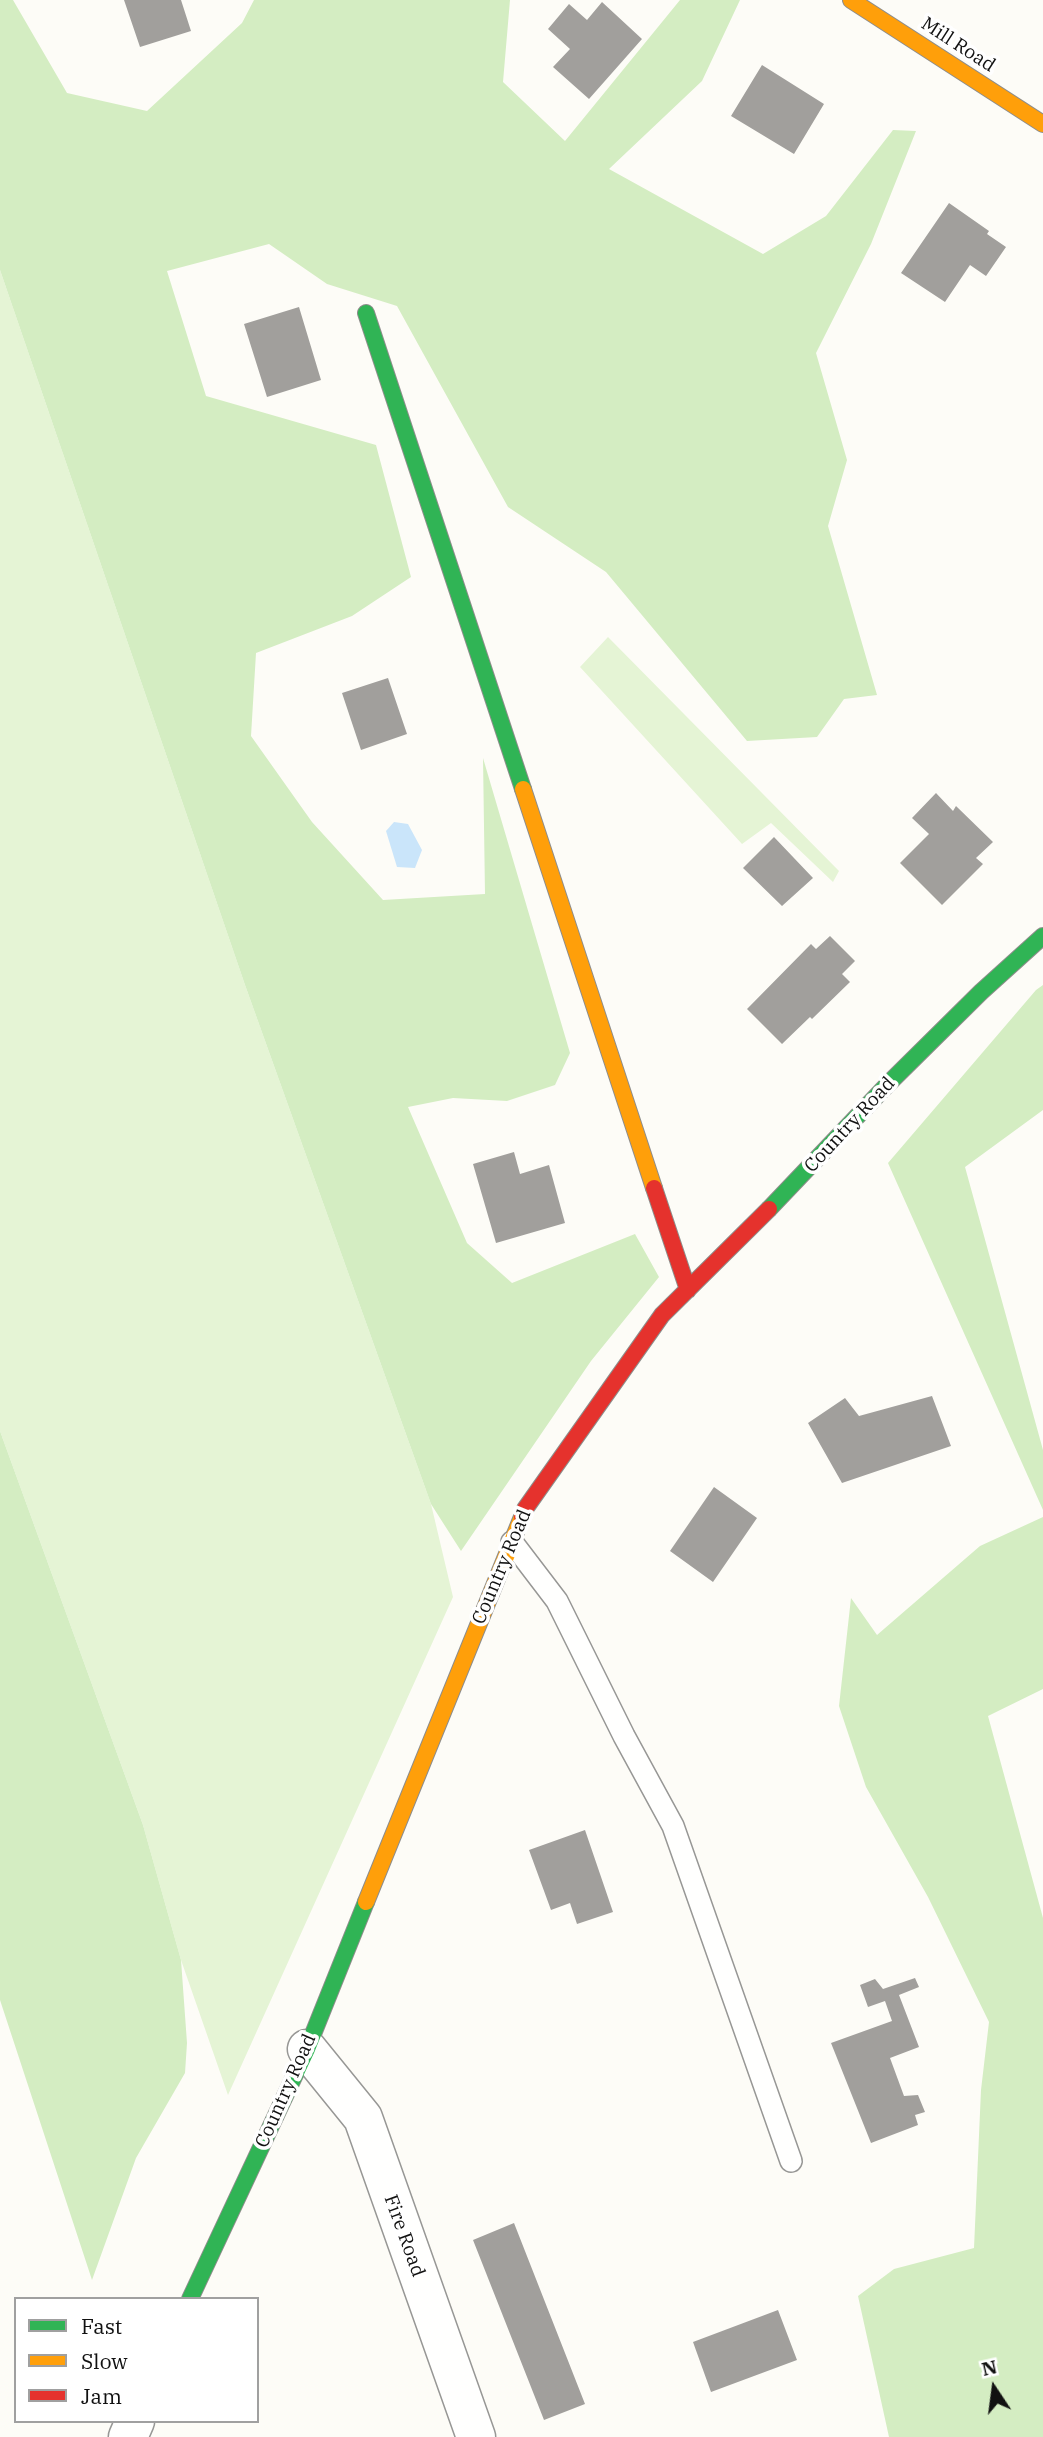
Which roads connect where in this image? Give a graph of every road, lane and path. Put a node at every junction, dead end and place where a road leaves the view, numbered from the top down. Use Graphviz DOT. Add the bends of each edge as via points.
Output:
graph roads {
  1 [pos="851,0"];
  2 [pos="1043,124"];
  3 [pos="366,313"];
  4 [pos="1043,936"];
  5 [pos="688,1290"];
  6 [pos="512,1542"];
  7 [pos="307,2049"];
  8 [pos="791,2161"];
  9 [pos="191,2297"];
  10 [pos="476,2437"];
  1 -- 2 [label="street, Mill Road"];
  3 -- 5 [label="street"];
  4 -- 5 [label="street, Country Road" via="888,1084"];
  5 -- 6 [label="street, Country Road" via="662,1315 525,1509"];
  6 -- 7 [label="street, Country Road"];
  6 -- 8 [label="lane" via="557,1601 673,1826"];
  7 -- 9 [label="street, Country Road"];
  7 -- 10 [label="street, Fire Road" via="363,2118"];
}
